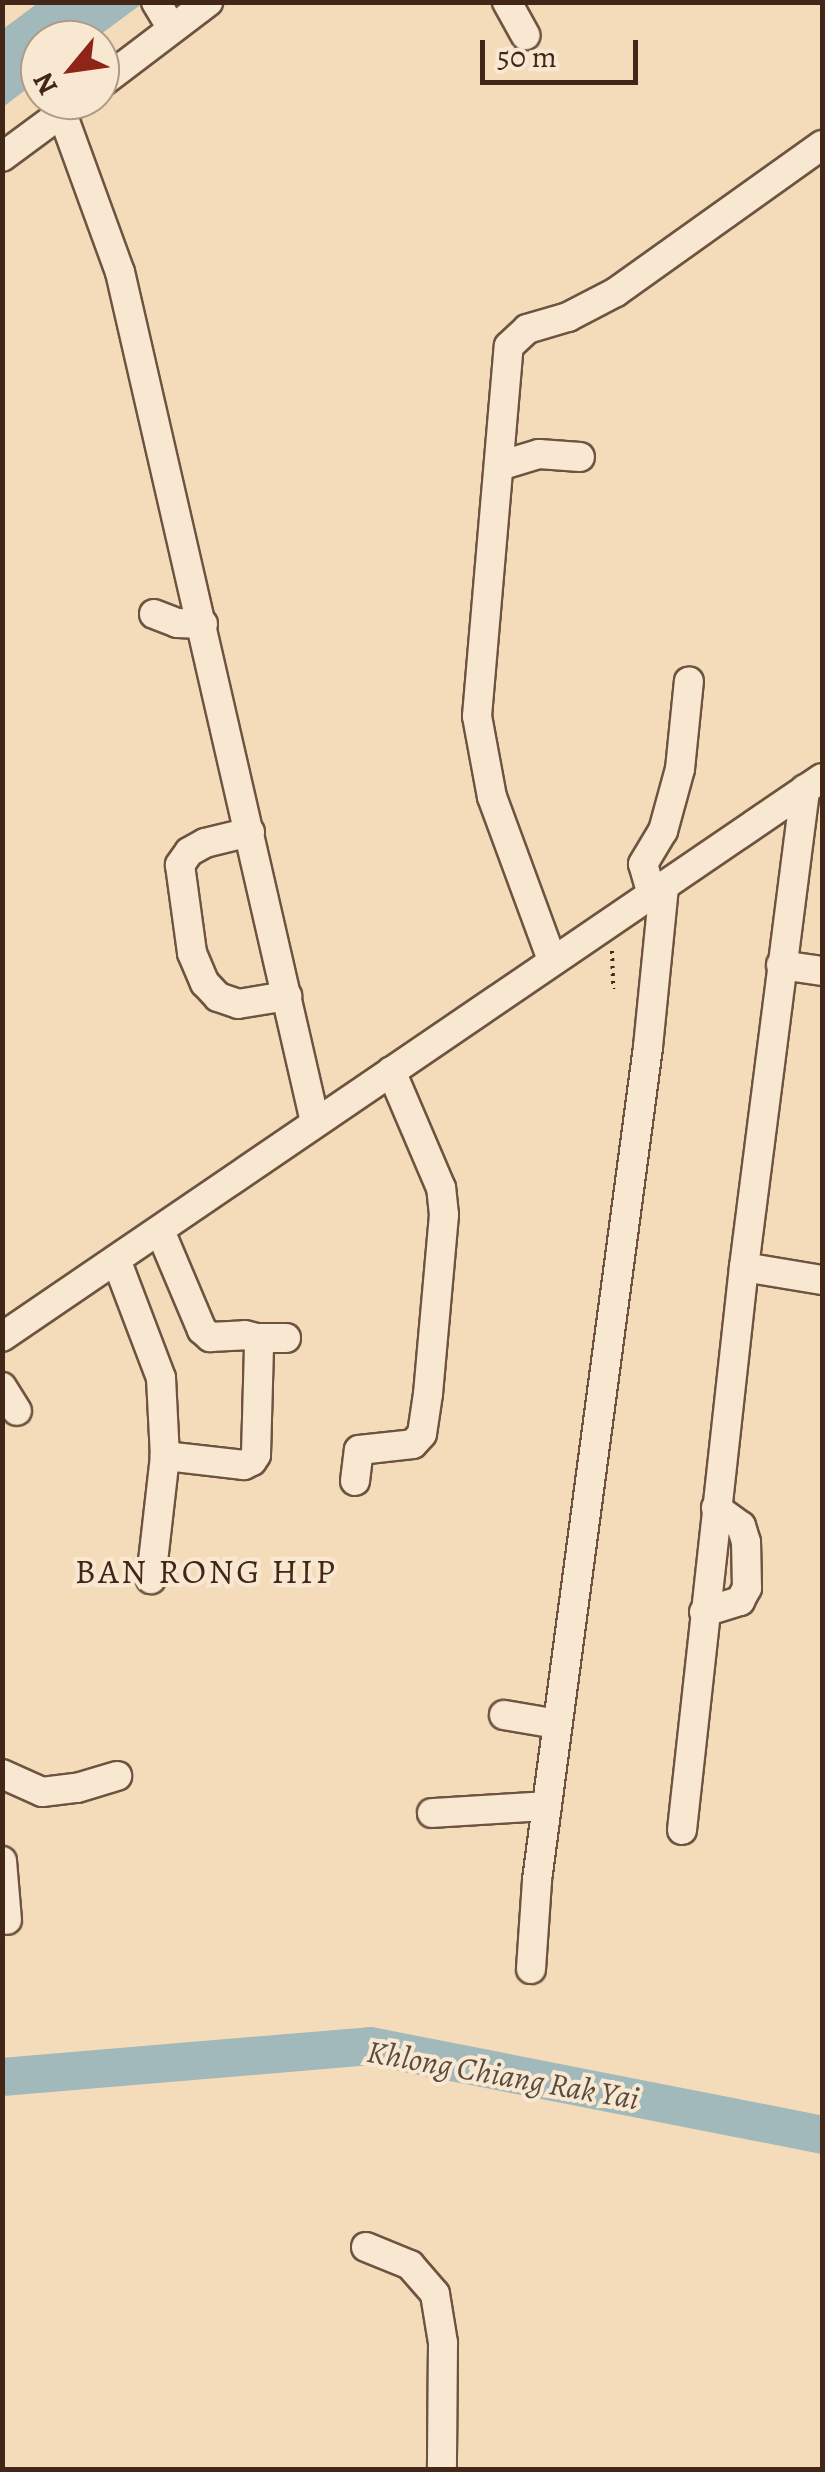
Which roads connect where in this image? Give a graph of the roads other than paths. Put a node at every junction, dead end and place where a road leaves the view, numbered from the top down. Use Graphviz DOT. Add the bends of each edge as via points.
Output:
graph roads {
  1 [pos="156,2"];
  2 [pos="208,2"];
  3 [pos="507,2"];
  4 [pos="172,29"];
  5 [pos="525,34"];
  6 [pos="120,69"];
  7 [pos="52,120"];
  8 [pos="75,120"];
  9 [pos="822,145"];
  10 [pos="2,157"];
  11 [pos="580,457"];
  12 [pos="498,466"];
  13 [pos="154,614"];
  14 [pos="203,624"];
  15 [pos="689,681"];
  16 [pos="814,784"];
  17 [pos="250,832"];
  18 [pos="658,891"];
  19 [pos="552,960"];
  20 [pos="780,965"];
  21 [pos="822,971"];
  22 [pos="287,996"];
  23 [pos="391,1070"];
  24 [pos="315,1122"];
  25 [pos="160,1233"];
  26 [pos="117,1262"];
  27 [pos="744,1267"];
  28 [pos="822,1280"];
  29 [pos="2,1337"];
  30 [pos="256,1338"];
  31 [pos="286,1338"];
  32 [pos="165,1456"];
  33 [pos="355,1482"];
  34 [pos="716,1508"];
  35 [pos="151,1579"];
  36 [pos="704,1612"];
  37 [pos="504,1715"];
  38 [pos="557,1724"];
  39 [pos="2,1774"];
  40 [pos="117,1776"];
  41 [pos="547,1806"];
  42 [pos="432,1812"];
  43 [pos="682,1830"];
  44 [pos="2,1861"];
  45 [pos="7,1920"];
  46 [pos="531,1969"];
  47 [pos="366,2247"];
  48 [pos="442,2470"];
  1 -- 4 [label="street"];
  2 -- 4 [label="street"];
  3 -- 5 [label="street"];
  4 -- 6 [label="street"];
  7 -- 10 [label="street"];
  8 -- 14 [label="street" via="120,272"];
  9 -- 12 [label="street" via="616,292 515,336 504,374"];
  11 -- 12 [label="street" via="539,454"];
  12 -- 19 [label="street" via="477,716 480,750"];
  13 -- 14 [label="street" via="177,624"];
  14 -- 17 [label="street"];
  15 -- 18 [label="street" via="675,787 643,864"];
  16 -- 18 [label="street"];
  16 -- 20 [label="street"];
  17 -- 22 [label="street"];
  17 -- 22 [label="street" via="205,844 180,865 192,954 218,997 238,1004"];
  18 -- 19 [label="street"];
  18 -- 38 [label="street" via="648,1047"];
  19 -- 23 [label="street"];
  20 -- 21 [label="street"];
  20 -- 27 [label="street"];
  22 -- 24 [label="street"];
  23 -- 24 [label="street"];
  23 -- 33 [label="street" via="441,1188 432,1354 422,1434 413,1444 360,1450"];
  24 -- 25 [label="street"];
  25 -- 26 [label="street"];
  25 -- 30 [label="street" via="202,1330 210,1337"];
  26 -- 29 [label="street"];
  26 -- 32 [label="street" via="161,1378"];
  27 -- 28 [label="street"];
  27 -- 34 [label="street"];
  30 -- 31 [label="street"];
  30 -- 32 [label="street" via="252,1461"];
  32 -- 35 [label="street"];
  34 -- 36 [label="street"];
  34 -- 36 [label="street" via="741,1526 747,1588 728,1608"];
  36 -- 43 [label="street"];
  37 -- 38 [label="street"];
  38 -- 41 [label="street"];
  39 -- 40 [label="street" via="42,1792"];
  41 -- 42 [label="street"];
  41 -- 46 [label="street"];
  44 -- 45 [label="street"];
  47 -- 48 [label="street" via="410,2265 435,2294 443,2343"];
}
